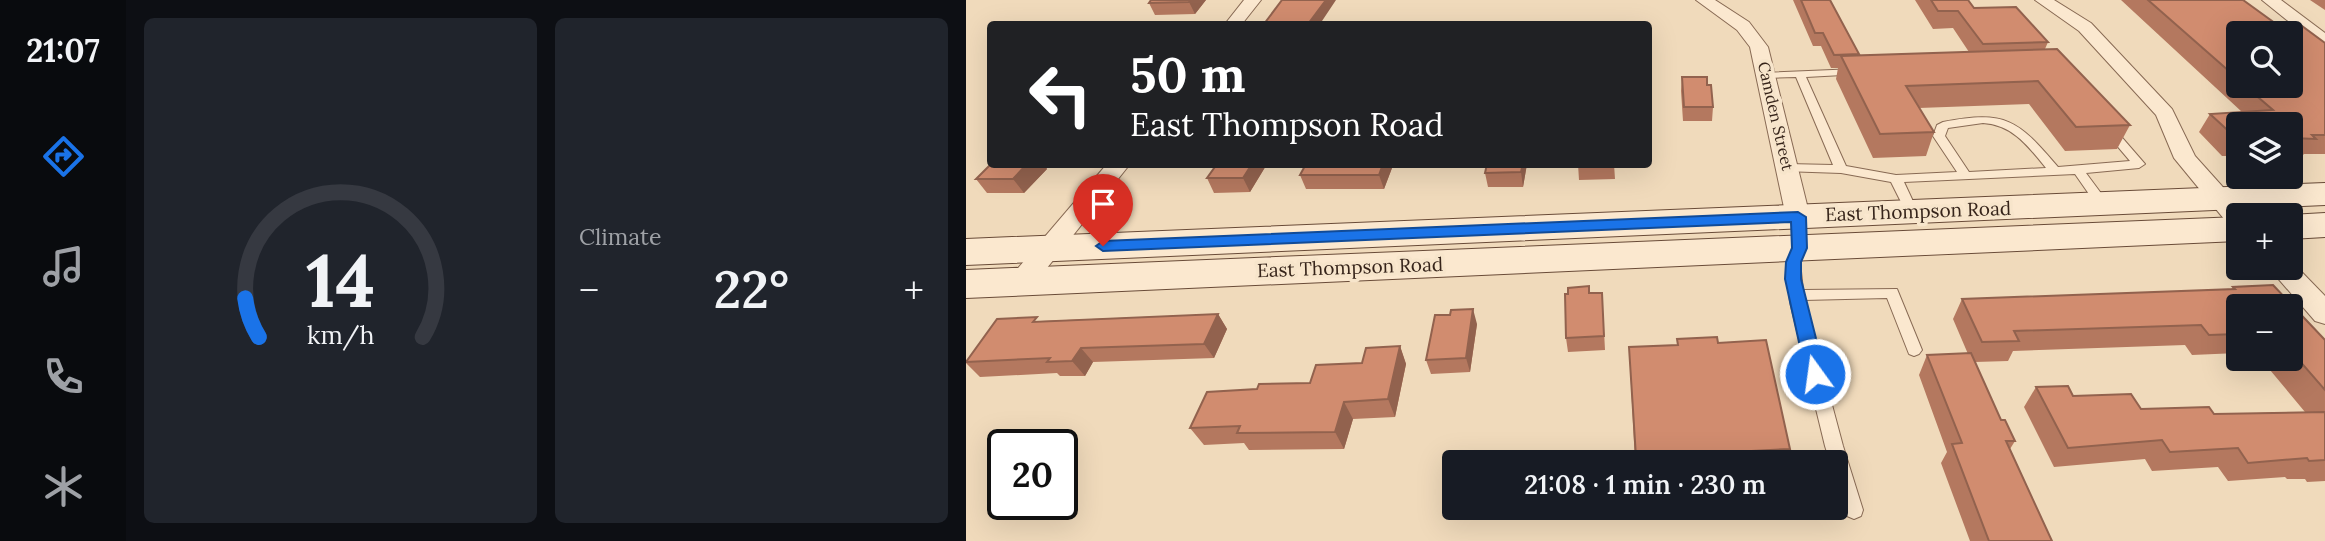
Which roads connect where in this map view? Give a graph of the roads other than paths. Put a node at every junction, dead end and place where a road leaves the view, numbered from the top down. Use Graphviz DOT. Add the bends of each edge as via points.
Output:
graph roads {
  1 [pos="1253,0"];
  2 [pos="1704,0"];
  3 [pos="2043,0"];
  4 [pos="2270,0"];
  5 [pos="1236,21"];
  6 [pos="2325,42"];
  7 [pos="1869,72"];
  8 [pos="1800,74"];
  9 [pos="1767,75"];
  10 [pos="2104,122"];
  11 [pos="1116,168"];
  12 [pos="1787,168"];
  13 [pos="1841,169"];
  14 [pos="2078,170"];
  15 [pos="2055,171"];
  16 [pos="1965,175"];
  17 [pos="1896,179"];
  18 [pos="2325,194"];
  19 [pos="2287,203"];
  20 [pos="2103,204"];
  21 [pos="2226,208"];
  22 [pos="1912,212"];
  23 [pos="2226,215"];
  24 [pos="2226,216"];
  25 [pos="2325,225"];
  26 [pos="2303,226"];
  27 [pos="1799,232"];
  28 [pos="1050,248"];
  29 [pos="966,252"];
  30 [pos="2293,280"];
  31 [pos="1022,281"];
  32 [pos="966,284"];
  33 [pos="1796,295"];
  34 [pos="2325,314"];
  35 [pos="1914,349"];
  36 [pos="1854,510"];
  1 -- 5 [label="street"];
  2 -- 9 [label="street, Camden Street" via="1748,32 1759,47"];
  3 -- 21 [label="street" via="2087,29 2165,113 2185,158"];
  4 -- 6 [label="street"];
  7 -- 8 [label="lane"];
  8 -- 9 [label="lane"];
  8 -- 13 [label="lane"];
  9 -- 12 [label="street, Camden Street"];
  10 -- 14 [label="lane" via="2139,164"];
  11 -- 28 [label="street"];
  12 -- 13 [label="lane"];
  12 -- 27 [label="street, Camden Street"];
  13 -- 17 [label="lane"];
  14 -- 15 [label="lane"];
  14 -- 20 [label="lane"];
  15 -- 16 [label="lane"];
  15 -- 16 [label="lane" via="2021,131 2005,121 1965,120 1943,125 1939,136"];
  16 -- 17 [label="lane"];
  17 -- 22 [label="lane"];
  18 -- 19 [label="main road, East Thompson Road"];
  20 -- 22 [label="main road, East Thompson Road"];
  20 -- 23 [label="main road, East Thompson Road"];
  22 -- 27 [label="main road, East Thompson Road"];
  24 -- 27 [label="main road, East Thompson Road"];
  25 -- 26 [label="main road"];
  27 -- 28 [label="main road, East Thompson Road"];
  27 -- 31 [label="main road, East Thompson Road"];
  27 -- 33 [label="lane" via="1793,262"];
  28 -- 29 [label="main road, East Thompson Road"];
  28 -- 31 [label="street"];
  30 -- 34 [label="street"];
  31 -- 32 [label="main road, East Thompson Road"];
  33 -- 35 [label="lane" via="1892,293"];
  33 -- 36 [label="lane"];
}
